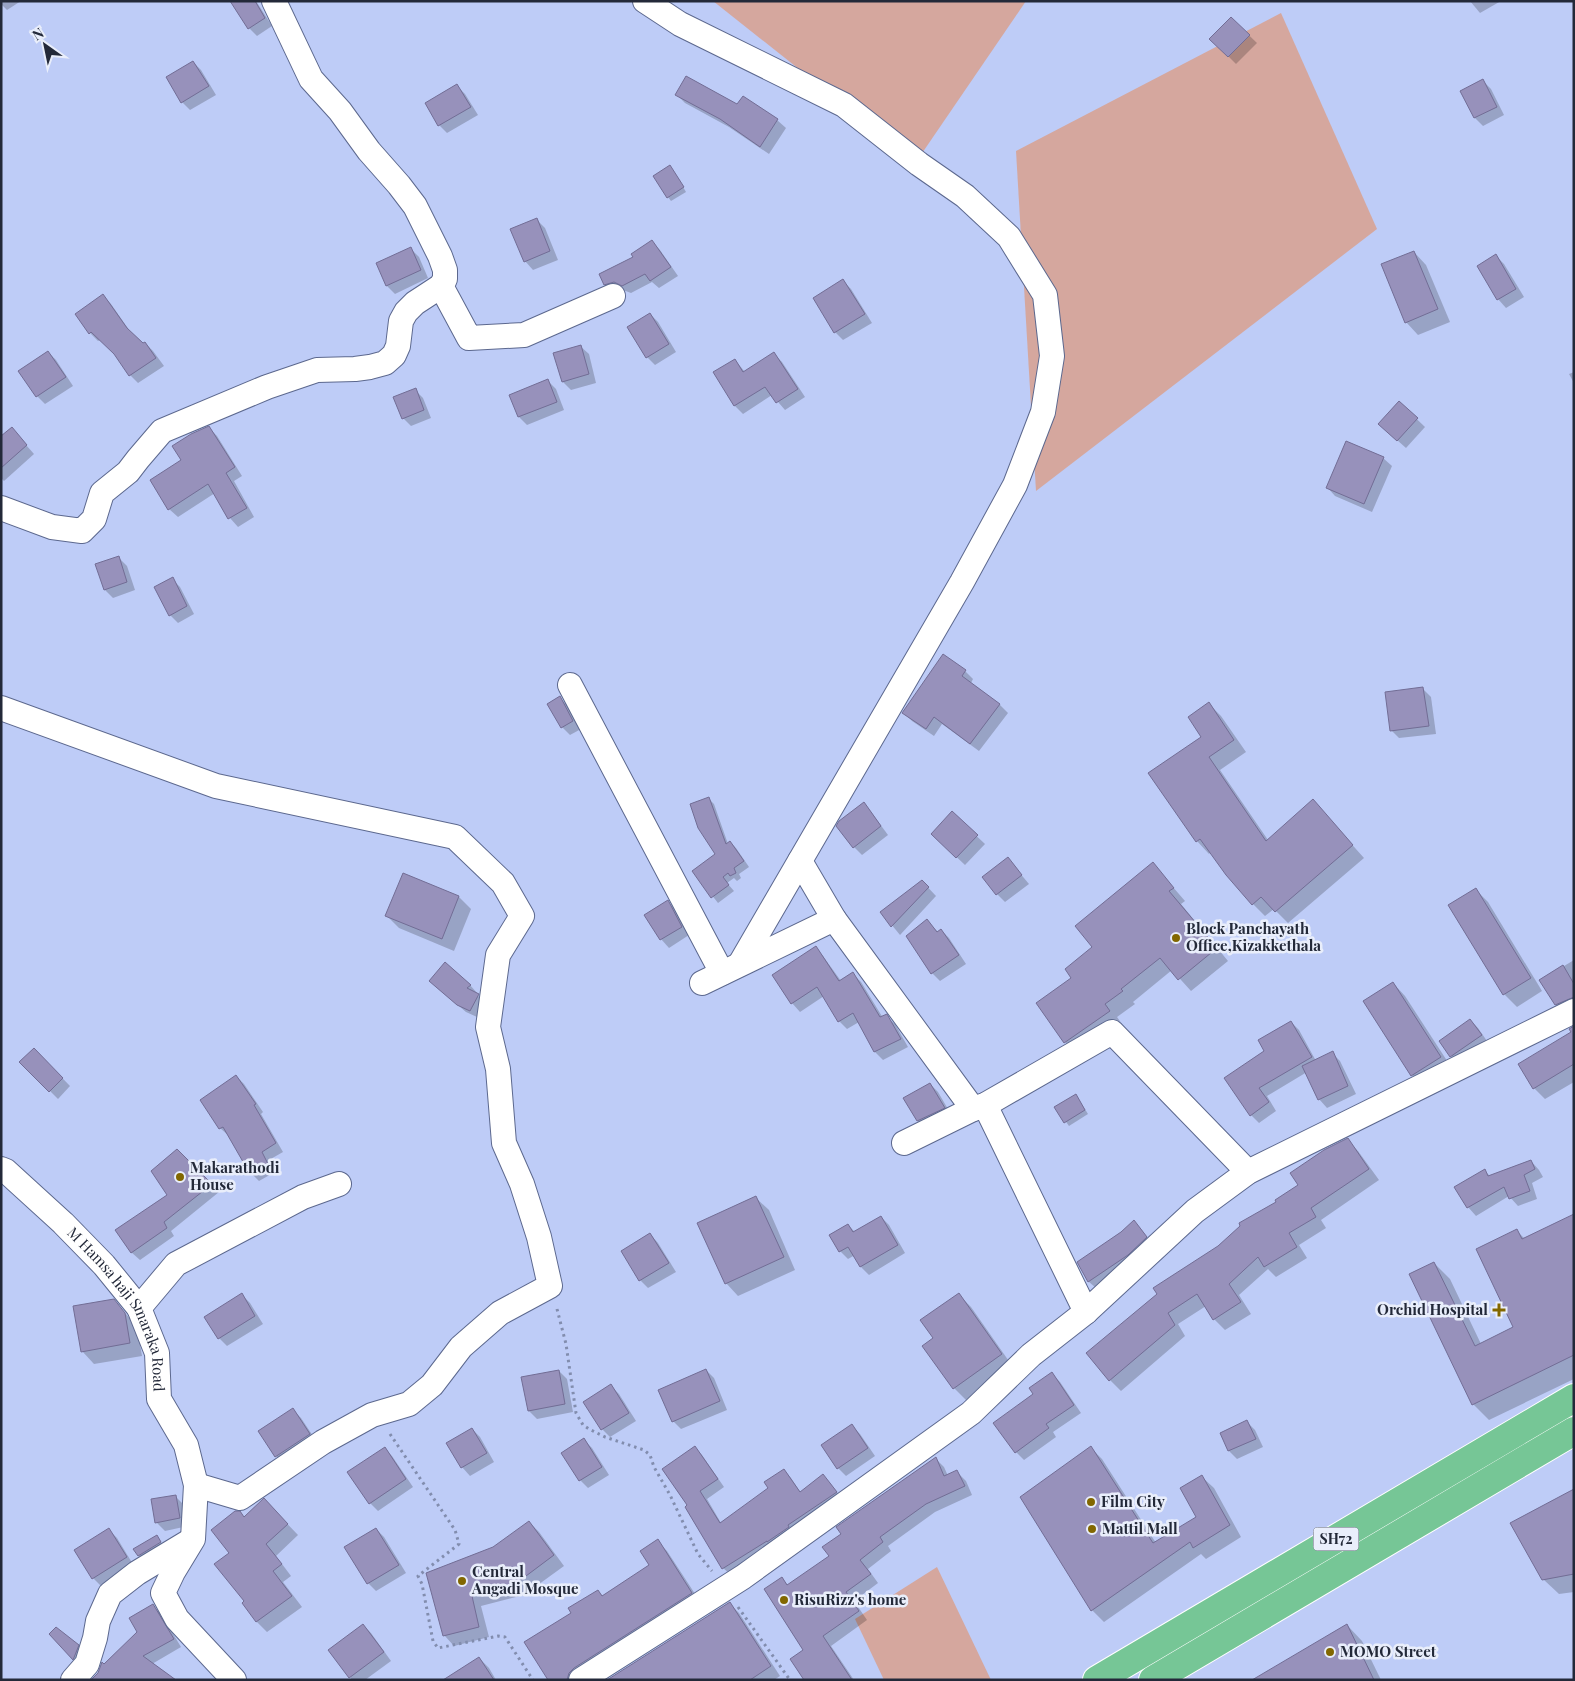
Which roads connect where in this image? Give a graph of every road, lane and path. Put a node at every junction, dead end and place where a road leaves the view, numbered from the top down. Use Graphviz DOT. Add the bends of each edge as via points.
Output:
graph roads {
  1 [pos="274,1"];
  2 [pos="645,1"];
  3 [pos="440,286"];
  4 [pos="613,296"];
  5 [pos="1,508"];
  6 [pos="570,685"];
  7 [pos="1,708"];
  8 [pos="800,862"];
  9 [pos="834,919"];
  10 [pos="721,973"];
  11 [pos="1574,1010"];
  12 [pos="979,1107"];
  13 [pos="904,1143"];
  14 [pos="1,1169"];
  15 [pos="1248,1172"];
  16 [pos="339,1184"];
  17 [pos="550,1286"];
  18 [pos="139,1308"];
  19 [pos="1086,1312"];
  20 [pos="1574,1398"];
  21 [pos="377,1414"];
  22 [pos="1574,1431"];
  23 [pos="196,1484"];
  24 [pos="193,1539"];
  25 [pos="726,1588"];
  26 [pos="73,1680"];
  27 [pos="234,1680"];
  28 [pos="533,1680"];
  29 [pos="581,1680"];
  30 [pos="790,1680"];
  31 [pos="1097,1680"];
  32 [pos="1153,1680"];
  1 -- 3 [label="street" via="311,79 415,206 445,270 445,279"];
  2 -- 8 [label="street" via="680,24 844,105 965,196 1009,237 1045,295 1052,356 1043,412 1015,485"];
  3 -- 4 [label="street" via="469,338 524,335"];
  3 -- 5 [label="street" via="406,312 401,321 398,346 385,363 355,369 317,370 162,431 128,472 102,493 94,519 82,531 52,527"];
  6 -- 10 [label="street"];
  7 -- 17 [label="street" via="216,786 455,837 503,883 522,916 498,955 488,1027 498,1069 504,1143 522,1184"];
  8 -- 9 [label="street"];
  8 -- 10 [label="street"];
  9 -- 10 [label="street"];
  9 -- 12 [label="street"];
  11 -- 15 [label="street"];
  12 -- 13 [label="street"];
  12 -- 15 [label="street" via="1112,1032"];
  12 -- 19 [label="street"];
  14 -- 18 [label="street, M Hamsa haji Smaraka Road" via="63,1223 104,1265"];
  15 -- 19 [label="street" via="1195,1211"];
  16 -- 18 [label="street" via="303,1197 176,1264"];
  17 -- 21 [label="street" via="500,1313 462,1347 432,1385 409,1404"];
  17 -- 25 [label="path" via="566,1344 576,1413 590,1429 644,1450 650,1456 698,1554"];
  18 -- 23 [label="street, M Hamsa haji Smaraka Road" via="156,1353 159,1399 186,1445"];
  19 -- 25 [label="street" via="1031,1355 971,1413"];
  20 -- 31 [label="main road, SH72"];
  21 -- 23 [label="street" via="323,1442 240,1498"];
  21 -- 28 [label="path" via="455,1530 459,1544 418,1576 433,1641 438,1648 504,1637"];
  22 -- 32 [label="main road, SH72"];
  23 -- 24 [label="street, M Hamsa haji Smaraka Road"];
  24 -- 26 [label="street" via="137,1573 110,1594 98,1621 87,1664"];
  24 -- 27 [label="street, M Hamsa haji Smaraka Road" via="163,1592 178,1619"];
  25 -- 29 [label="street"];
  25 -- 30 [label="path"];
}
